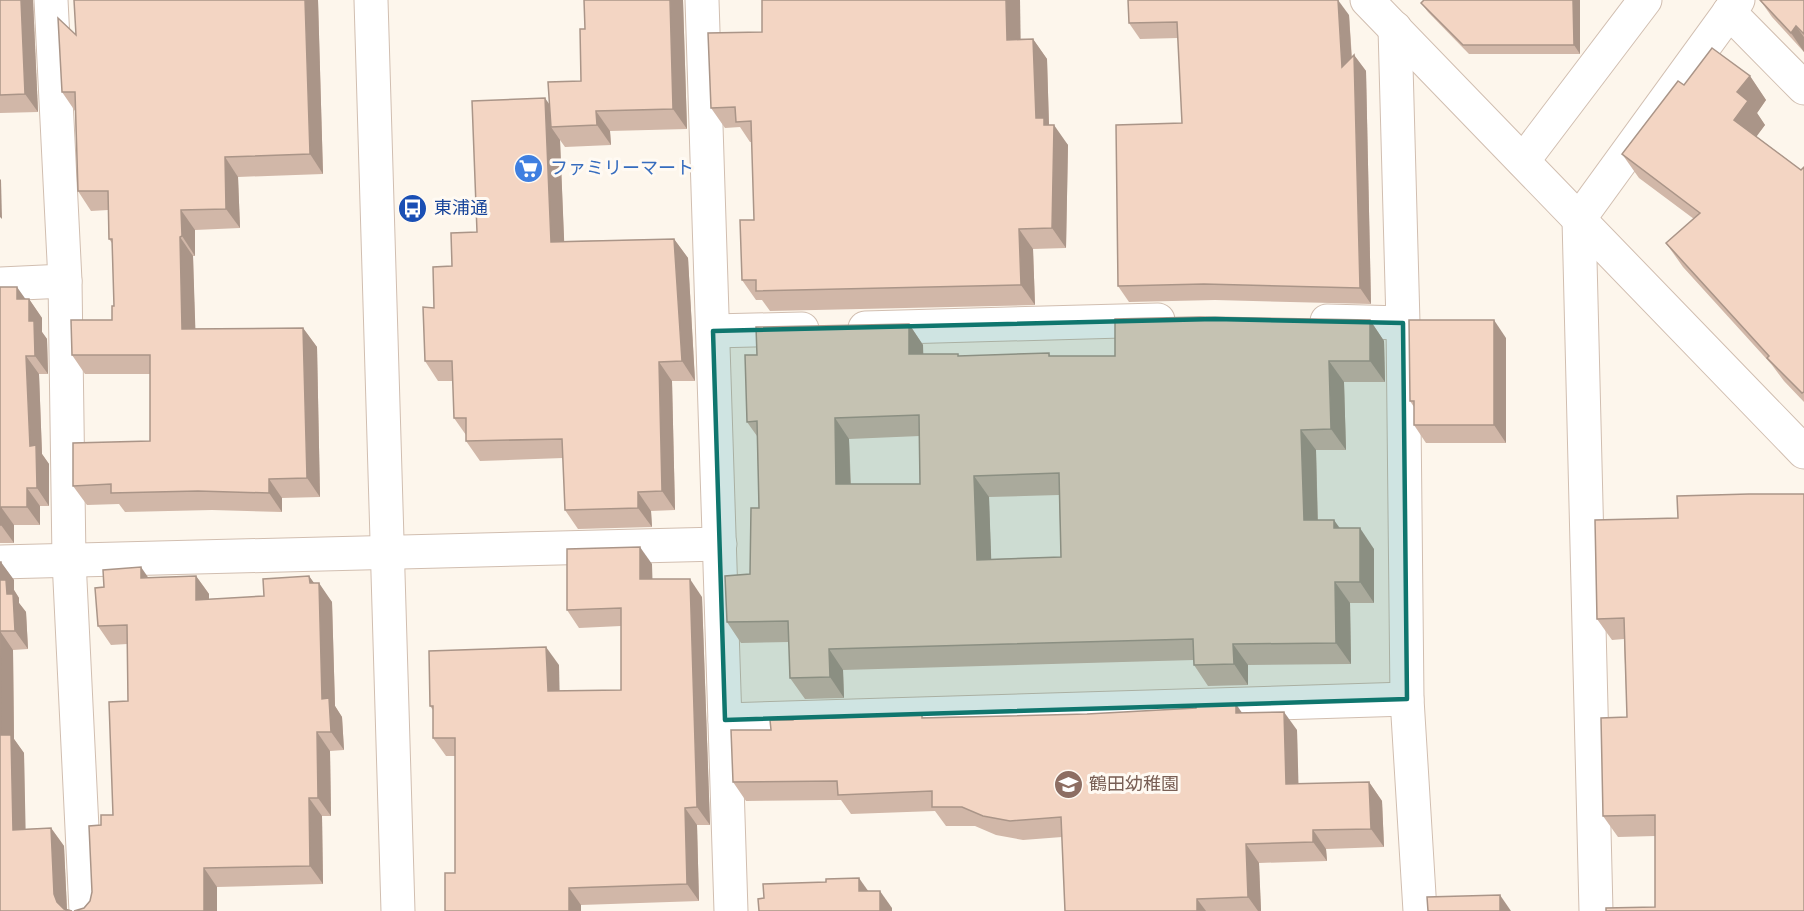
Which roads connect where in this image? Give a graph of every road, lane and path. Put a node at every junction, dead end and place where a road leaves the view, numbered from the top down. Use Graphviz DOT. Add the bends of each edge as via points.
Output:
graph roads {
  1 [pos="51,0"];
  2 [pos="371,0"];
  3 [pos="702,0"];
  4 [pos="1367,0"];
  5 [pos="1645,0"];
  6 [pos="1734,6"];
  7 [pos="1395,28"];
  8 [pos="1804,88"];
  9 [pos="1523,161"];
  10 [pos="1579,219"];
  11 [pos="65,281"];
  12 [pos="0,284"];
  13 [pos="1191,320"];
  14 [pos="1297,321"];
  15 [pos="1403,323"];
  16 [pos="713,331"];
  17 [pos="1804,452"];
  18 [pos="720,544"];
  19 [pos="387,552"];
  20 [pos="69,560"];
  21 [pos="0,562"];
  22 [pos="1407,699"];
  23 [pos="725,720"];
  24 [pos="86,911"];
  25 [pos="398,911"];
  26 [pos="731,911"];
  27 [pos="1420,911"];
  28 [pos="1596,911"];
  1 -- 11 [label="street"];
  2 -- 19 [label="street"];
  3 -- 16 [label="street"];
  4 -- 7 [label="street"];
  5 -- 9 [label="street"];
  6 -- 8 [label="street"];
  6 -- 10 [label="street"];
  7 -- 9 [label="street"];
  7 -- 15 [label="street"];
  9 -- 10 [label="street"];
  10 -- 17 [label="street"];
  10 -- 28 [label="street"];
  11 -- 12 [label="street"];
  11 -- 20 [label="street"];
  13 -- 16 [label="street"];
  14 -- 15 [label="street"];
  15 -- 22 [label="street"];
  16 -- 18 [label="street"];
  18 -- 19 [label="street"];
  18 -- 23 [label="street"];
  19 -- 20 [label="street"];
  19 -- 25 [label="street"];
  20 -- 21 [label="street"];
  20 -- 24 [label="street"];
  22 -- 23 [label="street"];
  22 -- 27 [label="street"];
  23 -- 26 [label="street"];
}
